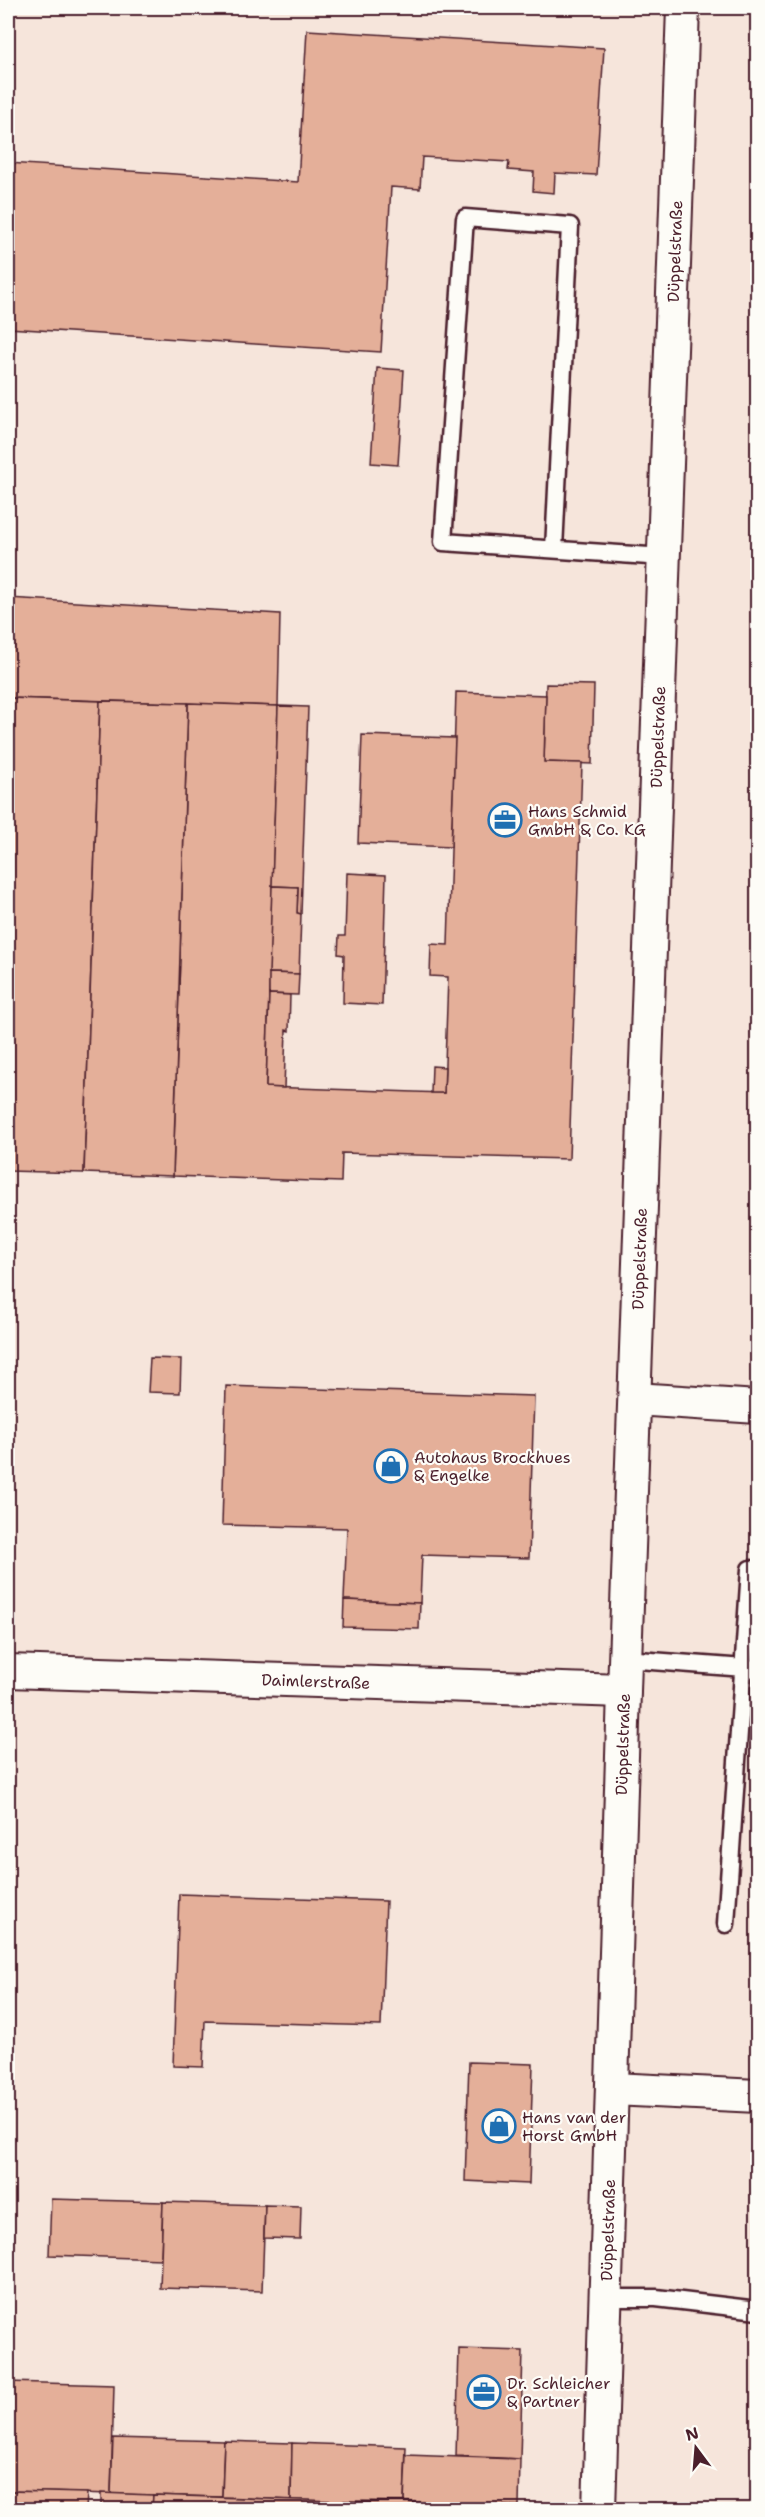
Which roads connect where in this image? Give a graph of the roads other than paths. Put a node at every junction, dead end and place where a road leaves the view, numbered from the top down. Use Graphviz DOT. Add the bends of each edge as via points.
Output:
graph roads {
  1 [pos="682,8"];
  2 [pos="554,549"];
  3 [pos="664,557"];
  4 [pos="635,1399"];
  5 [pos="758,1407"];
  6 [pos="758,1570"];
  7 [pos="625,1659"];
  8 [pos="750,1668"];
  9 [pos="8,1671"];
  10 [pos="624,1691"];
  11 [pos="726,1924"];
  12 [pos="613,2089"];
  13 [pos="758,2096"];
  14 [pos="606,2298"];
  15 [pos="758,2310"];
  16 [pos="599,2510"];
  1 -- 3 [label="street, Düppelstraße"];
  2 -- 2 [label="lane" via="443,542 465,218 570,226"];
  2 -- 3 [label="lane"];
  3 -- 4 [label="street, Düppelstraße"];
  4 -- 5 [label="street"];
  4 -- 7 [label="street, Düppelstraße"];
  6 -- 8 [label="lane" via="750,1569"];
  7 -- 8 [label="lane"];
  7 -- 10 [label="street, Düppelstraße"];
  8 -- 11 [label="lane"];
  9 -- 10 [label="street, Daimlerstraße"];
  10 -- 12 [label="street, Düppelstraße"];
  12 -- 13 [label="street"];
  12 -- 14 [label="street, Düppelstraße"];
  14 -- 15 [label="lane" via="656,2298"];
  14 -- 16 [label="street, Düppelstraße"];
}
